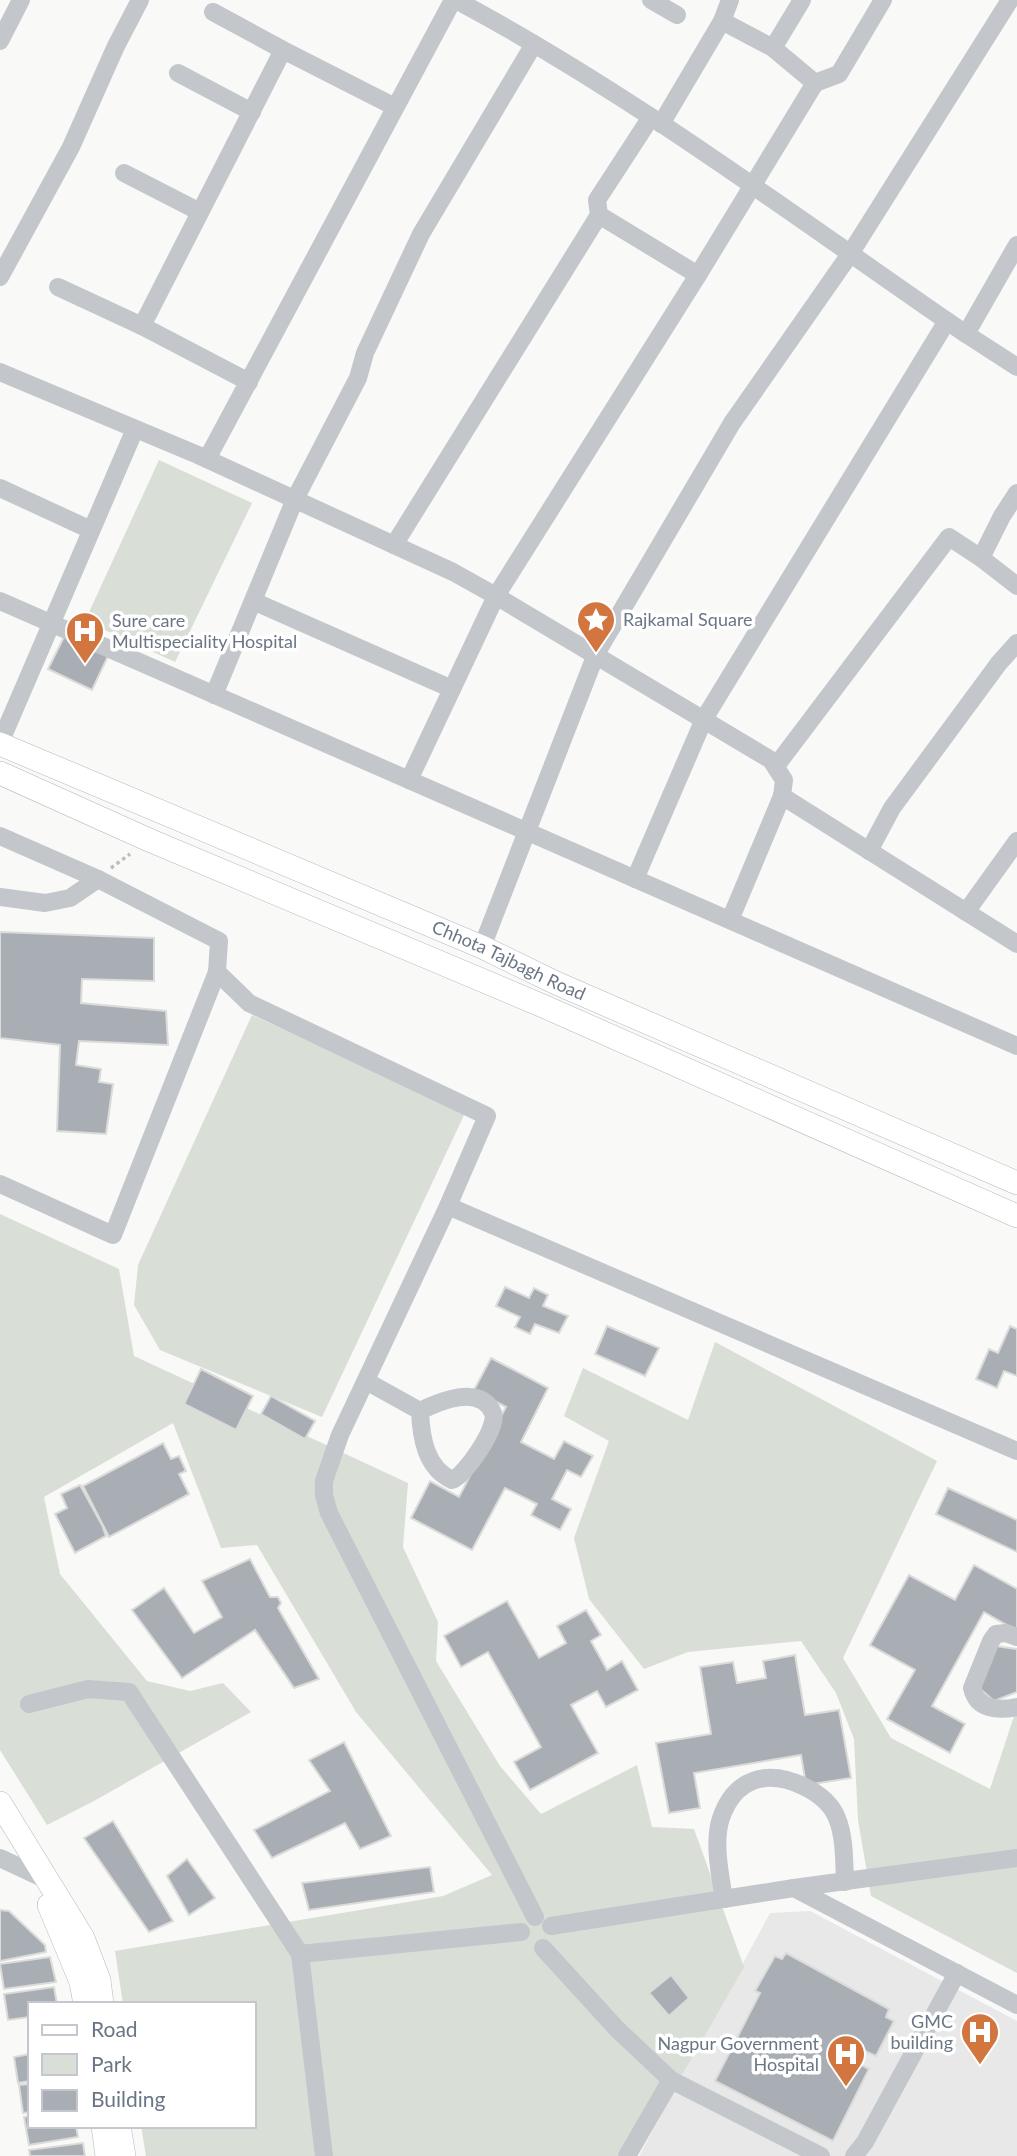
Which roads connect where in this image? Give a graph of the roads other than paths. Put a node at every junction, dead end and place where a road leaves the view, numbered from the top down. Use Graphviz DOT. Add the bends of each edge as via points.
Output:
graph roads {
  1 [pos="21,0"];
  2 [pos="140,0"];
  3 [pos="454,0"];
  4 [pos="651,0"];
  5 [pos="730,0"];
  6 [pos="802,0"];
  7 [pos="883,0"];
  8 [pos="1010,0"];
  9 [pos="214,12"];
  10 [pos="677,15"];
  11 [pos="722,21"];
  12 [pos="0,41"];
  13 [pos="534,44"];
  14 [pos="773,48"];
  15 [pos="283,50"];
  16 [pos="178,73"];
  17 [pos="815,83"];
  18 [pos="396,107"];
  19 [pos="252,112"];
  20 [pos="656,120"];
  21 [pos="124,173"];
  22 [pos="752,186"];
  23 [pos="200,212"];
  24 [pos="599,215"];
  25 [pos="1017,246"];
  26 [pos="850,254"];
  27 [pos="698,275"];
  28 [pos="0,277"];
  29 [pos="58,288"];
  30 [pos="947,321"];
  31 [pos="142,326"];
  32 [pos="966,334"];
  33 [pos="1017,367"];
  34 [pos="0,372"];
  35 [pos="249,382"];
  36 [pos="135,429"];
  37 [pos="207,459"];
  38 [pos="0,488"];
  39 [pos="1017,494"];
  40 [pos="295,499"];
  41 [pos="91,530"];
  42 [pos="394,545"];
  43 [pos="981,558"];
  44 [pos="1017,586"];
  45 [pos="496,596"];
  46 [pos="0,601"];
  47 [pos="253,601"];
  48 [pos="51,623"];
  49 [pos="1017,643"];
  50 [pos="596,654"];
  51 [pos="452,690"];
  52 [pos="214,695"];
  53 [pos="704,719"];
  54 [pos="0,744"];
  55 [pos="776,766"];
  56 [pos="0,773"];
  57 [pos="409,780"];
  58 [pos="782,796"];
  59 [pos="527,831"];
  60 [pos="0,836"];
  61 [pos="1017,841"];
  62 [pos="869,851"];
  63 [pos="98,879"];
  64 [pos="635,879"];
  65 [pos="0,897"];
  66 [pos="966,912"];
  67 [pos="730,920"];
  68 [pos="1017,944"];
  69 [pos="482,947"];
  70 [pos="217,972"];
  71 [pos="471,975"];
  72 [pos="1017,1045"];
  73 [pos="1017,1183"];
  74 [pos="0,1184"];
  75 [pos="448,1206"];
  76 [pos="1017,1216"];
  77 [pos="366,1381"];
  78 [pos="420,1411"];
  79 [pos="1017,1451"];
  80 [pos="1017,1637"];
  81 [pos="29,1704"];
  82 [pos="1017,1707"];
  83 [pos="0,1803"];
  84 [pos="0,1821"];
  85 [pos="0,1858"];
  86 [pos="1017,1858"];
  87 [pos="42,1877"];
  88 [pos="845,1882"];
  89 [pos="794,1888"];
  90 [pos="724,1899"];
  91 [pos="535,1917"];
  92 [pos="551,1926"];
  93 [pos="521,1932"];
  94 [pos="543,1948"];
  95 [pos="300,1954"];
  96 [pos="957,1973"];
  97 [pos="85,2002"];
  98 [pos="102,2002"];
  99 [pos="1017,2005"];
  100 [pos="671,2080"];
  101 [pos="103,2128"];
  102 [pos="119,2128"];
  103 [pos="107,2156"];
  104 [pos="124,2156"];
  105 [pos="324,2156"];
  106 [pos="627,2156"];
  107 [pos="821,2156"];
  108 [pos="854,2156"];
  1 -- 12 [label="street"];
  2 -- 28 [label="street" via="71,147"];
  3 -- 13 [label="street"];
  3 -- 18 [label="street"];
  4 -- 10 [label="street"];
  5 -- 11 [label="street"];
  6 -- 14 [label="street"];
  7 -- 17 [label="street" via="839,74"];
  8 -- 26 [label="street"];
  9 -- 15 [label="street"];
  11 -- 14 [label="street"];
  11 -- 20 [label="street"];
  13 -- 20 [label="street"];
  13 -- 40 [label="street" via="421,234 365,353 358,378"];
  14 -- 17 [label="street"];
  15 -- 18 [label="street"];
  15 -- 19 [label="street"];
  16 -- 19 [label="street"];
  17 -- 22 [label="street"];
  18 -- 35 [label="street"];
  19 -- 23 [label="street"];
  20 -- 22 [label="street"];
  20 -- 24 [label="street" via="597,200"];
  21 -- 23 [label="street"];
  22 -- 26 [label="street"];
  22 -- 27 [label="street"];
  23 -- 31 [label="street"];
  24 -- 27 [label="street"];
  24 -- 42 [label="street"];
  25 -- 32 [label="street"];
  26 -- 30 [label="street"];
  26 -- 50 [label="street" via="732,423"];
  27 -- 45 [label="street"];
  29 -- 31 [label="street"];
  30 -- 32 [label="street"];
  30 -- 53 [label="street"];
  31 -- 35 [label="street"];
  32 -- 33 [label="street"];
  34 -- 36 [label="street"];
  35 -- 37 [label="street"];
  36 -- 37 [label="street"];
  36 -- 41 [label="street"];
  37 -- 40 [label="street"];
  38 -- 41 [label="street"];
  39 -- 43 [label="street"];
  40 -- 42 [label="street"];
  40 -- 47 [label="street"];
  41 -- 48 [label="street"];
  42 -- 45 [label="street"];
  43 -- 44 [label="street"];
  43 -- 55 [label="street" via="949,537"];
  45 -- 50 [label="street"];
  45 -- 51 [label="street"];
  46 -- 48 [label="street"];
  47 -- 51 [label="street"];
  47 -- 52 [label="street"];
  48 -- 52 [label="street"];
  48 -- 54 [label="street"];
  49 -- 62 [label="street" via="892,808"];
  50 -- 53 [label="street"];
  50 -- 59 [label="street"];
  51 -- 57 [label="street"];
  52 -- 57 [label="street"];
  53 -- 55 [label="street"];
  53 -- 64 [label="street"];
  54 -- 69 [label="main road, Chhota Tajbagh Road"];
  55 -- 58 [label="street" via="784,780"];
  56 -- 71 [label="main road"];
  57 -- 59 [label="street"];
  58 -- 62 [label="street"];
  58 -- 67 [label="street"];
  59 -- 64 [label="street"];
  59 -- 69 [label="street"];
  60 -- 63 [label="street"];
  61 -- 66 [label="street"];
  62 -- 66 [label="street"];
  63 -- 65 [label="street" via="70,898 45,903"];
  63 -- 70 [label="street" via="219,942"];
  64 -- 67 [label="street"];
  66 -- 68 [label="street"];
  67 -- 72 [label="street"];
  69 -- 71 [label="main road"];
  69 -- 73 [label="main road, Chhota Tajbagh Road"];
  70 -- 74 [label="street" via="113,1235"];
  70 -- 75 [label="street" via="249,1003 487,1116"];
  71 -- 76 [label="main road"];
  75 -- 77 [label="street"];
  75 -- 79 [label="street"];
  77 -- 78 [label="street"];
  77 -- 91 [label="street" via="324,1481 329,1513"];
  78 -- 78 [label="street" via="420,1426 434,1468 452,1480 458,1478 484,1443 493,1412 484,1403 461,1397"];
  80 -- 82 [label="street" via="996,1634 972,1688 984,1706 995,1710"];
  81 -- 95 [label="street" via="88,1689 129,1692"];
  83 -- 87 [label="main road"];
  84 -- 87 [label="main road"];
  85 -- 87 [label="street"];
  86 -- 88 [label="street"];
  87 -- 97 [label="main road"];
  87 -- 98 [label="main road" via="83,1938 99,1980"];
  88 -- 89 [label="street"];
  88 -- 90 [label="street" via="843,1839 830,1805 784,1777 766,1778 740,1789 721,1818 718,1836"];
  89 -- 90 [label="street"];
  89 -- 96 [label="street"];
  90 -- 92 [label="street"];
  91 -- 92 [label="street"];
  91 -- 93 [label="street" via="525,1922"];
  92 -- 94 [label="street" via="553,1936"];
  93 -- 94 [label="street" via="528,1946"];
  93 -- 95 [label="street"];
  94 -- 100 [label="street"];
  95 -- 105 [label="street"];
  96 -- 99 [label="street"];
  96 -- 108 [label="street"];
  100 -- 106 [label="street"];
  100 -- 107 [label="street"];
  101 -- 103 [label="main road"];
  102 -- 104 [label="main road"];
}
